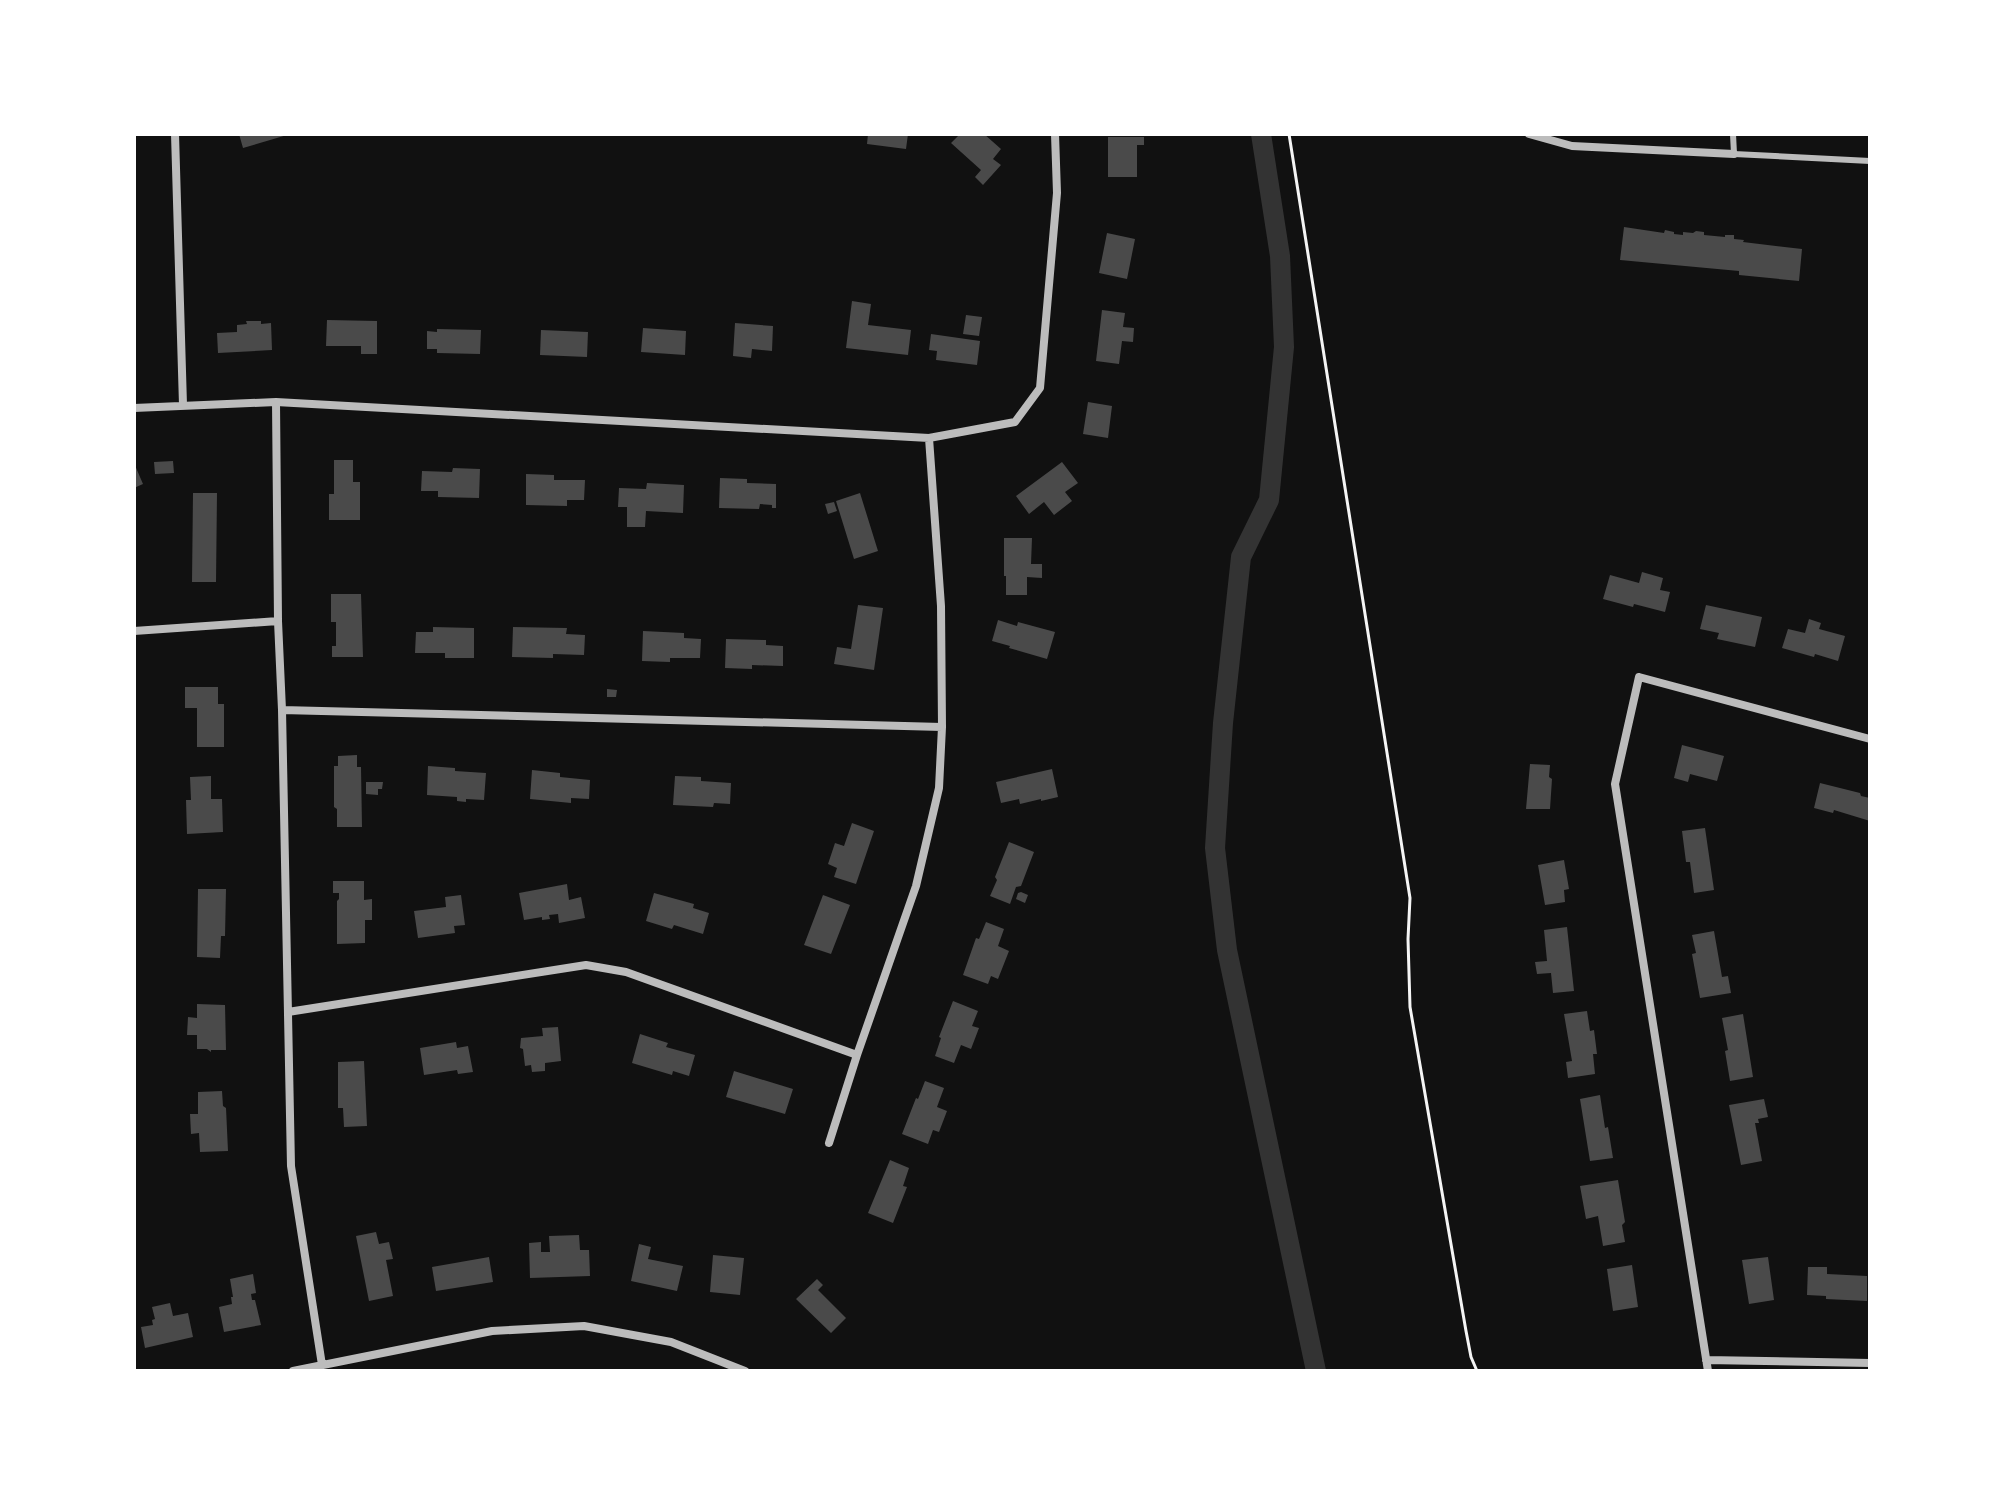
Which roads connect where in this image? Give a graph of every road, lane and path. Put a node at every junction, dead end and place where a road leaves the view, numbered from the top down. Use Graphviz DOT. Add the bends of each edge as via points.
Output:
graph roads {
  1 [pos="175,134"];
  2 [pos="1055,134"];
  3 [pos="1289,134"];
  4 [pos="1529,134"];
  5 [pos="1733,134"];
  6 [pos="1734,154"];
  7 [pos="1870,161"];
  8 [pos="276,402"];
  9 [pos="183,405"];
  10 [pos="134,408"];
  11 [pos="929,438"];
  12 [pos="278,621"];
  13 [pos="134,631"];
  14 [pos="282,710"];
  15 [pos="942,727"];
  16 [pos="1870,739"];
  17 [pos="288,1012"];
  18 [pos="857,1055"];
  19 [pos="829,1143"];
  20 [pos="1706,1360"];
  21 [pos="1870,1363"];
  22 [pos="322,1365"];
  23 [pos="293,1371"];
  24 [pos="745,1371"];
  25 [pos="1477,1371"];
  26 [pos="1708,1371"];
  1 -- 9 [label="street"];
  2 -- 11 [label="street" via="1057,193 1040,388 1015,422"];
  3 -- 25 [label="path" via="1410,898 1410,1007"];
  4 -- 6 [label="street" via="1572,146"];
  5 -- 6 [label="lane"];
  6 -- 7 [label="lane"];
  8 -- 9 [label="street"];
  8 -- 11 [label="street"];
  8 -- 12 [label="street"];
  9 -- 10 [label="street"];
  11 -- 15 [label="street" via="941,606"];
  12 -- 13 [label="street"];
  12 -- 14 [label="street"];
  14 -- 15 [label="street"];
  14 -- 17 [label="street"];
  15 -- 18 [label="street" via="939,788 916,886"];
  16 -- 20 [label="street" via="1639,677 1615,784"];
  17 -- 18 [label="street" via="586,965 626,972"];
  17 -- 22 [label="street" via="291,1166"];
  18 -- 19 [label="street"];
  20 -- 21 [label="street"];
  20 -- 26 [label="street"];
  22 -- 23 [label="street"];
  22 -- 24 [label="street" via="492,1331 584,1326 671,1342"];
}
